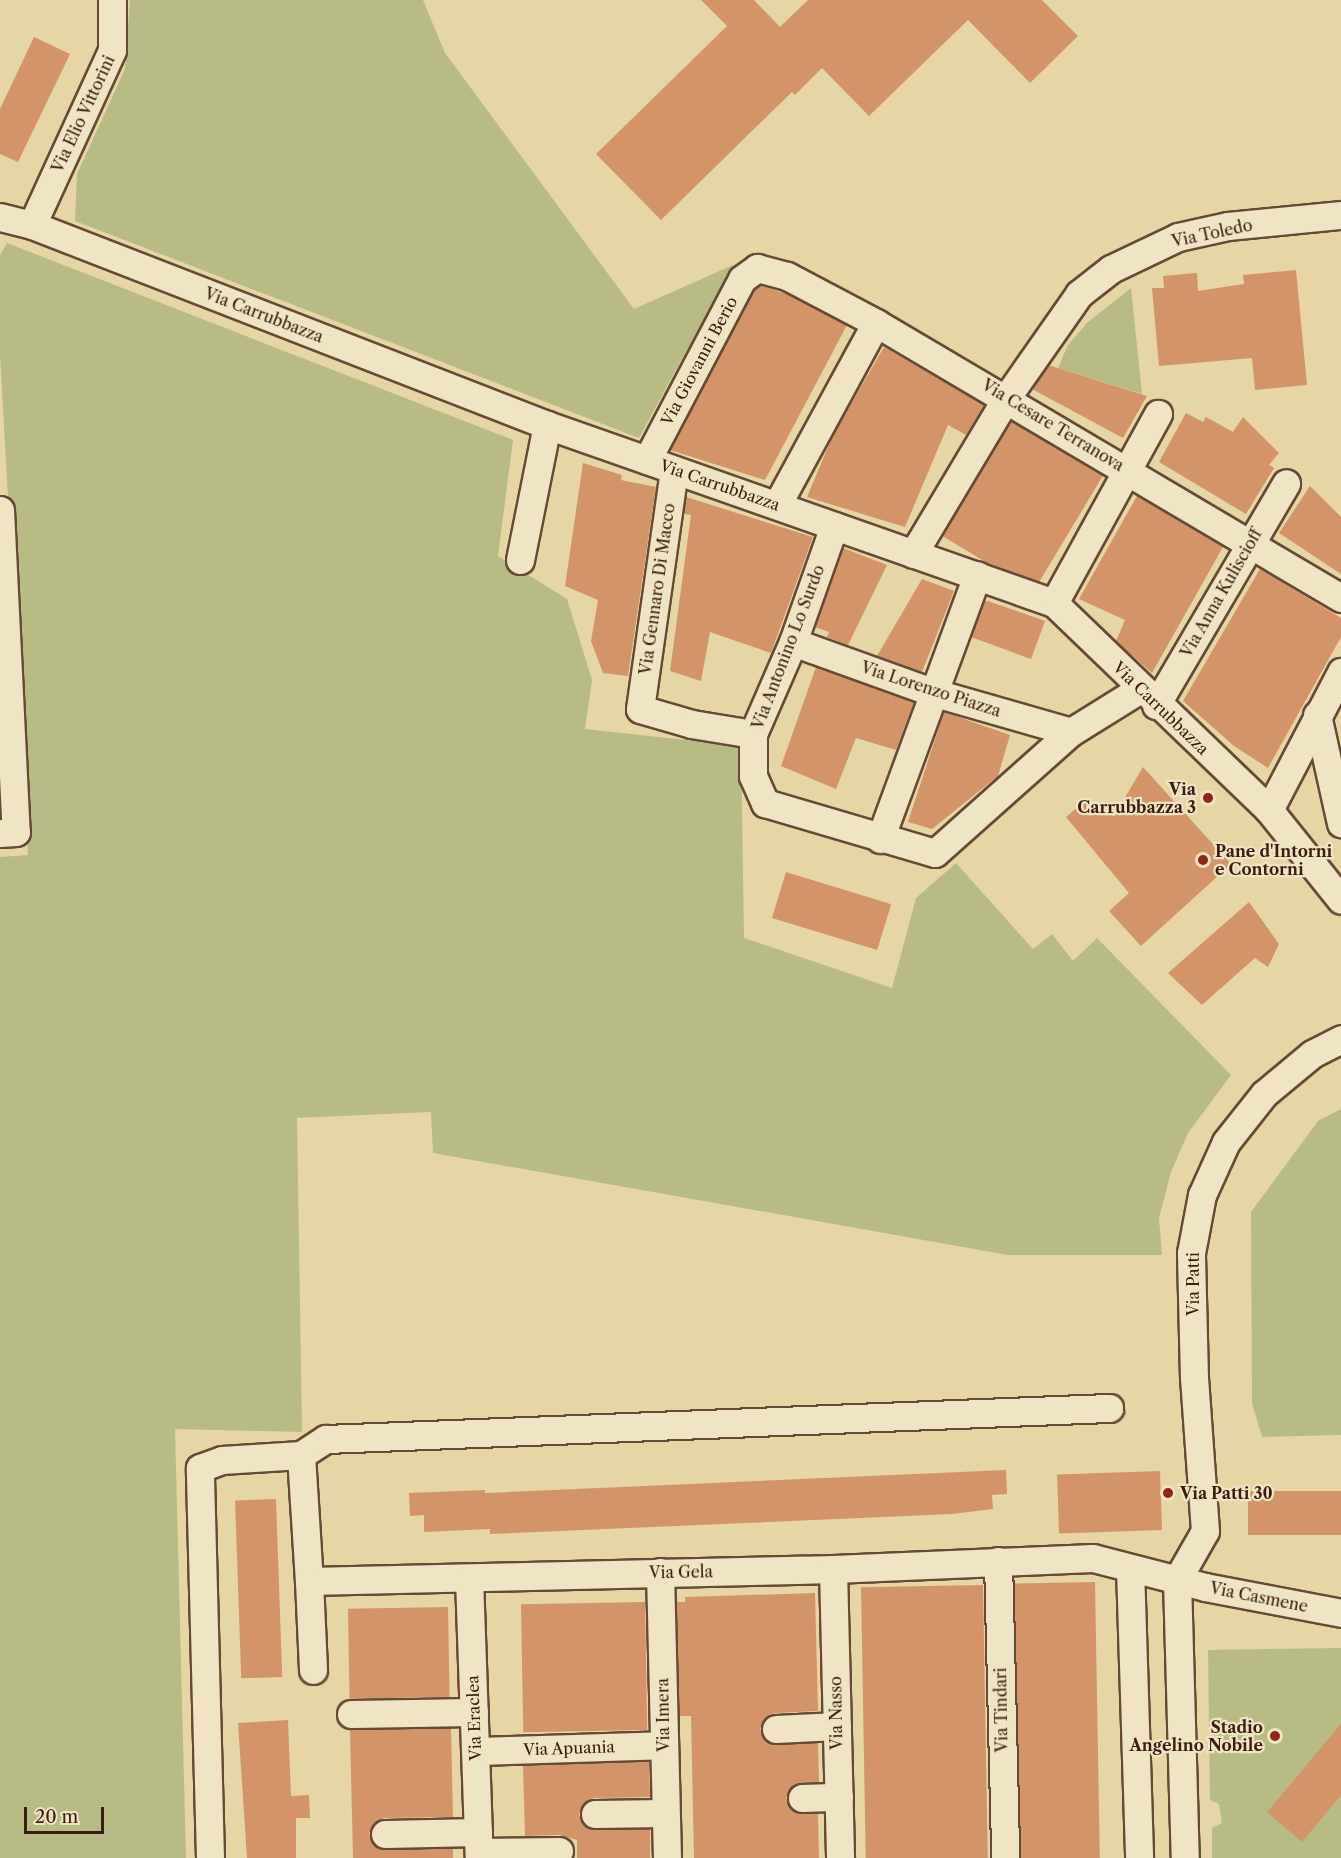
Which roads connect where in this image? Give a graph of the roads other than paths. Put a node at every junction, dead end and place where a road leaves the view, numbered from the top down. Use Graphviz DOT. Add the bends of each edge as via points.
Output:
graph roads {
  1 [pos="110,1"];
  2 [pos="1341,215"];
  3 [pos="0,216"];
  4 [pos="32,225"];
  5 [pos="757,268"];
  6 [pos="876,323"];
  7 [pos="1007,397"];
  8 [pos="1158,414"];
  9 [pos="547,425"];
  10 [pos="647,460"];
  11 [pos="674,470"];
  12 [pos="1128,470"];
  13 [pos="1286,483"];
  14 [pos="777,505"];
  15 [pos="0,510"];
  16 [pos="834,526"];
  17 [pos="1251,542"];
  18 [pos="913,554"];
  19 [pos="520,560"];
  20 [pos="977,575"];
  21 [pos="1341,598"];
  22 [pos="1054,603"];
  23 [pos="793,642"];
  24 [pos="1341,672"];
  25 [pos="935,693"];
  26 [pos="1148,697"];
  27 [pos="1317,716"];
  28 [pos="1071,732"];
  29 [pos="753,734"];
  30 [pos="1269,810"];
  31 [pos="1341,823"];
  32 [pos="0,833"];
  33 [pos="880,839"];
  34 [pos="1341,900"];
  35 [pos="1341,1039"];
  36 [pos="1109,1408"];
  37 [pos="301,1455"];
  38 [pos="998,1561"];
  39 [pos="1130,1568"];
  40 [pos="833,1569"];
  41 [pos="660,1572"];
  42 [pos="469,1578"];
  43 [pos="1177,1580"];
  44 [pos="309,1581"];
  45 [pos="1341,1613"];
  46 [pos="313,1670"];
  47 [pos="474,1712"];
  48 [pos="351,1714"];
  49 [pos="837,1726"];
  50 [pos="776,1729"];
  51 [pos="664,1745"];
  52 [pos="475,1751"];
  53 [pos="839,1797"];
  54 [pos="802,1798"];
  55 [pos="665,1813"];
  56 [pos="596,1814"];
  57 [pos="385,1834"];
  58 [pos="478,1847"];
  59 [pos="559,1851"];
  60 [pos="210,1858"];
  61 [pos="667,1858"];
  62 [pos="840,1858"];
  63 [pos="1005,1858"];
  64 [pos="1139,1858"];
  65 [pos="1185,1858"];
  1 -- 4 [label="street, Via Elio Vittorini" via="115,22 112,50"];
  2 -- 7 [label="street, Via Toledo" via="1228,226 1178,237 1119,264 1079,294 1054,323"];
  3 -- 4 [label="street, Via Carrubbazza"];
  4 -- 9 [label="street, Via Carrubbazza"];
  5 -- 6 [label="street, Via Cesare Terranova" via="787,276"];
  5 -- 10 [label="street, Via Giovanni Berio" via="742,279"];
  6 -- 7 [label="street, Via Cesare Terranova"];
  6 -- 14 [label="street"];
  7 -- 12 [label="street, Via Cesare Terranova"];
  7 -- 18 [label="street, Via Toledo"];
  8 -- 12 [label="street"];
  9 -- 10 [label="street, Via Carrubbazza"];
  9 -- 19 [label="street"];
  10 -- 11 [label="street, Via Carrubbazza"];
  11 -- 14 [label="street, Via Carrubbazza"];
  11 -- 29 [label="street, Via Gennaro Di Macco" via="640,709 692,724"];
  12 -- 17 [label="street, Via Cesare Terranova"];
  12 -- 22 [label="street"];
  13 -- 17 [label="street, Via Anna Kuliscioff"];
  14 -- 16 [label="street, Via Carrubbazza"];
  15 -- 32 [label="street" via="16,832"];
  16 -- 18 [label="street, Via Carrubbazza"];
  16 -- 23 [label="street, Via Antonino Lo Surdo"];
  17 -- 21 [label="street, Via Cesare Terranova"];
  17 -- 26 [label="street, Via Anna Kuliscioff"];
  18 -- 20 [label="street, Via Carrubbazza"];
  20 -- 22 [label="street, Via Carrubbazza"];
  20 -- 25 [label="street"];
  22 -- 26 [label="street, Via Carrubbazza"];
  23 -- 25 [label="street, Via Lorenzo Piazza"];
  23 -- 29 [label="street, Via Antonino Lo Surdo"];
  24 -- 27 [label="street"];
  25 -- 28 [label="street, Via Lorenzo Piazza"];
  25 -- 33 [label="street"];
  26 -- 28 [label="street"];
  26 -- 30 [label="street, Via Carrubbazza"];
  27 -- 30 [label="street"];
  27 -- 31 [label="street"];
  28 -- 33 [label="street" via="935,853"];
  29 -- 33 [label="street, Via Antonino Lo Surdo" via="753,776 765,803"];
  30 -- 34 [label="street, Via Carrubbazza"];
  35 -- 43 [label="street, Via Patti" via="1312,1054 1264,1094 1226,1142 1202,1195 1191,1253 1194,1378 1205,1531"];
  36 -- 37 [label="street" via="326,1439"];
  37 -- 44 [label="street"];
  37 -- 60 [label="street" via="222,1460 200,1468"];
  38 -- 39 [label="street, Via Gela" via="1093,1558"];
  38 -- 40 [label="street, Via Gela"];
  38 -- 63 [label="street, Via Tindari"];
  39 -- 43 [label="street, Via Gela"];
  39 -- 64 [label="street"];
  40 -- 41 [label="street, Via Gela"];
  40 -- 49 [label="street, Via Nasso"];
  41 -- 42 [label="street, Via Gela"];
  41 -- 51 [label="street, Via Imera"];
  42 -- 44 [label="street, Via Gela"];
  42 -- 47 [label="street, Via Eraclea"];
  43 -- 45 [label="street, Via Casmene"];
  43 -- 65 [label="street"];
  44 -- 46 [label="street"];
  47 -- 48 [label="street"];
  47 -- 52 [label="street, Via Eraclea"];
  49 -- 50 [label="street"];
  49 -- 53 [label="street, Via Nasso"];
  51 -- 52 [label="street, Via Apuania"];
  51 -- 55 [label="street, Via Imera"];
  52 -- 58 [label="street, Via Eraclea"];
  53 -- 54 [label="street"];
  53 -- 62 [label="street, Via Nasso"];
  55 -- 56 [label="street"];
  55 -- 61 [label="street, Via Imera"];
  57 -- 58 [label="street"];
  58 -- 59 [label="street"];
}
